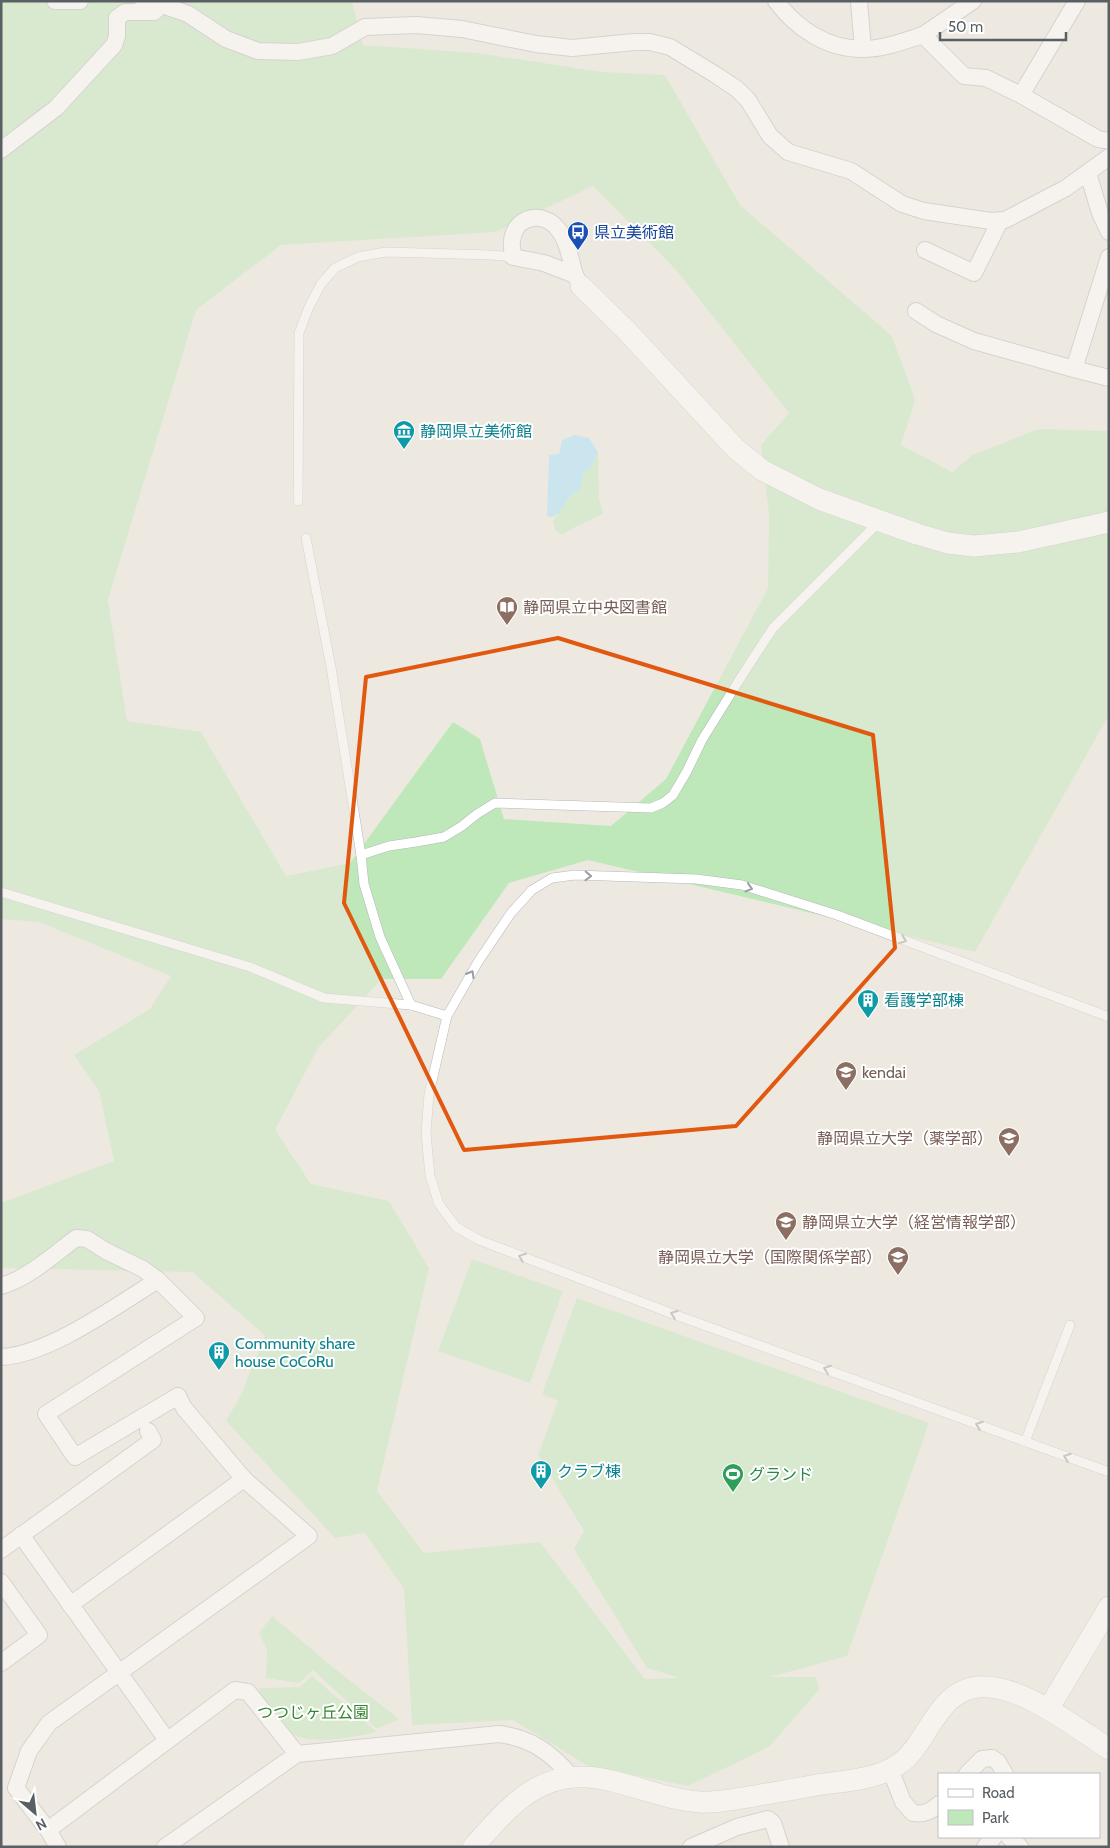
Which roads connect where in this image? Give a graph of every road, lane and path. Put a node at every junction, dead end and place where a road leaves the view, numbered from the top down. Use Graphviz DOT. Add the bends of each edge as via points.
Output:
graph roads {
  1 [pos="55,1"];
  2 [pos="80,1"];
  3 [pos="143,1"];
  4 [pos="776,1"];
  5 [pos="859,1"];
  6 [pos="973,1"];
  7 [pos="1077,1"];
  8 [pos="162,5"];
  9 [pos="923,35"];
  10 [pos="864,49"];
  11 [pos="1021,95"];
  12 [pos="1109,141"];
  13 [pos="1,150"];
  14 [pos="1109,157"];
  15 [pos="1088,173"];
  16 [pos="1000,221"];
  17 [pos="1109,232"];
  18 [pos="925,250"];
  19 [pos="513,257"];
  20 [pos="1109,257"];
  21 [pos="1106,275"];
  22 [pos="578,280"];
  23 [pos="916,311"];
  24 [pos="1074,369"];
  25 [pos="1109,378"];
  26 [pos="298,501"];
  27 [pos="880,521"];
  28 [pos="1109,522"];
  29 [pos="306,538"];
  30 [pos="361,854"];
  31 [pos="1,892"];
  32 [pos="410,1005"];
  33 [pos="447,1016"];
  34 [pos="1109,1017"];
  35 [pos="158,1280"];
  36 [pos="1,1286"];
  37 [pos="1070,1325"];
  38 [pos="1,1357"];
  39 [pos="148,1431"];
  40 [pos="1025,1442"];
  41 [pos="1109,1472"];
  42 [pos="244,1479"];
  43 [pos="21,1535"];
  44 [pos="1,1550"];
  45 [pos="1,1582"];
  46 [pos="70,1605"];
  47 [pos="1109,1607"];
  48 [pos="1,1663"];
  49 [pos="119,1673"];
  50 [pos="1049,1708"];
  51 [pos="167,1740"];
  52 [pos="1108,1748"];
  53 [pos="297,1754"];
  54 [pos="890,1769"];
  55 [pos="968,1773"];
  56 [pos="1004,1773"];
  57 [pos="571,1776"];
  58 [pos="938,1805"];
  59 [pos="48,1830"];
  60 [pos="1010,1838"];
  61 [pos="58,1847"];
  62 [pos="164,1847"];
  63 [pos="473,1847"];
  64 [pos="691,1847"];
  65 [pos="781,1847"];
  66 [pos="1020,1847"];
  1 -- 2 [label="street"];
  3 -- 8 [label="street"];
  4 -- 10 [label="street" via="784,13 809,34 834,45"];
  5 -- 10 [label="street"];
  6 -- 9 [label="street"];
  7 -- 11 [label="street"];
  8 -- 13 [label="street" via="154,12 125,12 117,18 114,45 56,108"];
  8 -- 16 [label="street" via="188,14 226,39 258,51 298,52 332,46 365,27 416,24 572,48 650,42 670,47 737,89 748,100 770,136 788,152 851,171 902,204 924,211"];
  9 -- 10 [label="street"];
  9 -- 11 [label="street" via="964,76 986,78"];
  11 -- 12 [label="street"];
  14 -- 15 [label="street"];
  15 -- 16 [label="street" via="1037,204"];
  15 -- 17 [label="street"];
  16 -- 18 [label="street" via="974,273"];
  19 -- 22 [label="street" via="544,263"];
  19 -- 22 [label="street" via="512,241 517,227 530,218 545,218 558,228 568,247"];
  19 -- 26 [label="lane" via="386,252 358,257 335,268 321,284 299,333"];
  20 -- 21 [label="street"];
  21 -- 24 [label="street"];
  22 -- 27 [label="street" via="736,449 762,470 819,499"];
  23 -- 24 [label="street" via="974,341"];
  24 -- 25 [label="street"];
  27 -- 28 [label="street" via="948,543 974,546 1018,542"];
  27 -- 30 [label="lane" via="773,628 702,740 688,772 663,803 652,808 495,803 444,837"];
  29 -- 30 [label="lane" via="332,666"];
  30 -- 32 [label="lane" via="364,884 380,937"];
  31 -- 32 [label="lane" via="250,967 324,998"];
  32 -- 33 [label="lane"];
  33 -- 34 [label="lane, one-way" via="478,962 532,890 552,878 575,875 696,879 742,885 837,915"];
  40 -- 33 [label="lane, one-way" via="486,1243 456,1226 439,1204 430,1176 426,1133 429,1094"];
  35 -- 36 [label="street" via="87,1239 76,1238 39,1266"];
  35 -- 38 [label="street" via="61,1339 15,1356"];
  35 -- 42 [label="street" via="196,1318 46,1414 75,1457 178,1396 184,1408"];
  37 -- 40 [label="lane"];
  39 -- 43 [label="street" via="153,1440"];
  41 -- 40 [label="lane, one-way"];
  42 -- 46 [label="street"];
  42 -- 49 [label="street" via="309,1536"];
  43 -- 44 [label="street"];
  43 -- 46 [label="street"];
  45 -- 48 [label="street" via="39,1635"];
  46 -- 49 [label="street"];
  47 -- 50 [label="street"];
  49 -- 51 [label="street"];
  49 -- 59 [label="street" via="49,1723 29,1751 16,1788"];
  50 -- 52 [label="street"];
  50 -- 54 [label="street" via="997,1688 968,1689 945,1704 915,1748"];
  51 -- 53 [label="street" via="235,1690 248,1692"];
  51 -- 59 [label="street"];
  53 -- 57 [label="street" via="499,1734 530,1741 554,1758"];
  53 -- 62 [label="street"];
  54 -- 57 [label="street" via="755,1796 702,1802 601,1778"];
  54 -- 58 [label="street" via="903,1802 913,1814 928,1812"];
  55 -- 56 [label="street" via="982,1759 992,1758"];
  57 -- 63 [label="street" via="536,1788 521,1798"];
  59 -- 61 [label="street"];
  60 -- 66 [label="street"];
  64 -- 65 [label="street" via="737,1827 768,1819 773,1823"];
}
